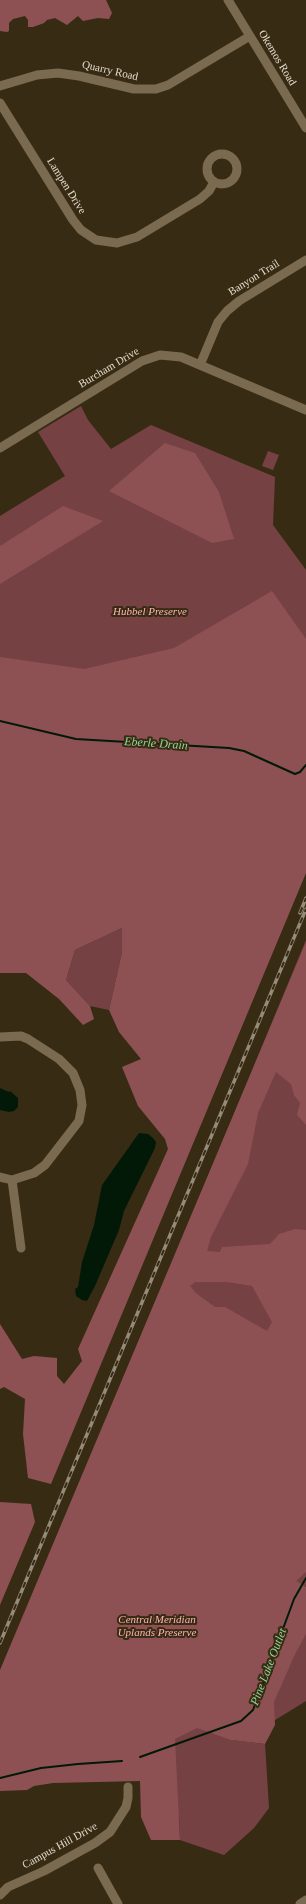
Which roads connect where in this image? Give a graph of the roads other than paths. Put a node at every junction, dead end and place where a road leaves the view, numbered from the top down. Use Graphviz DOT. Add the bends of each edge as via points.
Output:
graph roads {
  1 [pos="228,0"];
  2 [pos="250,36"];
  3 [pos="0,86"];
  4 [pos="0,103"];
  5 [pos="306,128"];
  6 [pos="214,182"];
  7 [pos="306,260"];
  8 [pos="200,365"];
  9 [pos="306,410"];
  10 [pos="0,448"];
  11 [pos="0,1037"];
  12 [pos="0,1177"];
  13 [pos="12,1180"];
  14 [pos="21,1248"];
  15 [pos="128,1787"];
  16 [pos="98,1868"];
  17 [pos="0,1895"];
  18 [pos="306,1900"];
  19 [pos="118,1904"];
  20 [pos="300,1904"];
  1 -- 2 [label="street, Okemos Road"];
  2 -- 3 [label="street, Quarry Road" via="168,85 156,89 134,89 58,73 37,75"];
  2 -- 5 [label="street, Okemos Road"];
  4 -- 6 [label="street, Lampen Drive" via="73,220 85,234 96,240 117,243 137,237 200,199"];
  7 -- 8 [label="street, Banyon Trail" via="227,311 218,322"];
  8 -- 9 [label="street, Burcham Drive"];
  8 -- 10 [label="street, Burcham Drive" via="174,356 160,355 148,358"];
  11 -- 13 [label="street" via="28,1038 59,1059 73,1073 80,1090 82,1105 79,1121 45,1165 34,1173"];
  12 -- 13 [label="street"];
  13 -- 14 [label="street"];
  15 -- 17 [label="street, Campus Hill Drive" via="126,1807 110,1832 44,1871 8,1887"];
  16 -- 19 [label="street"];
  18 -- 20 [label="street"];
}
